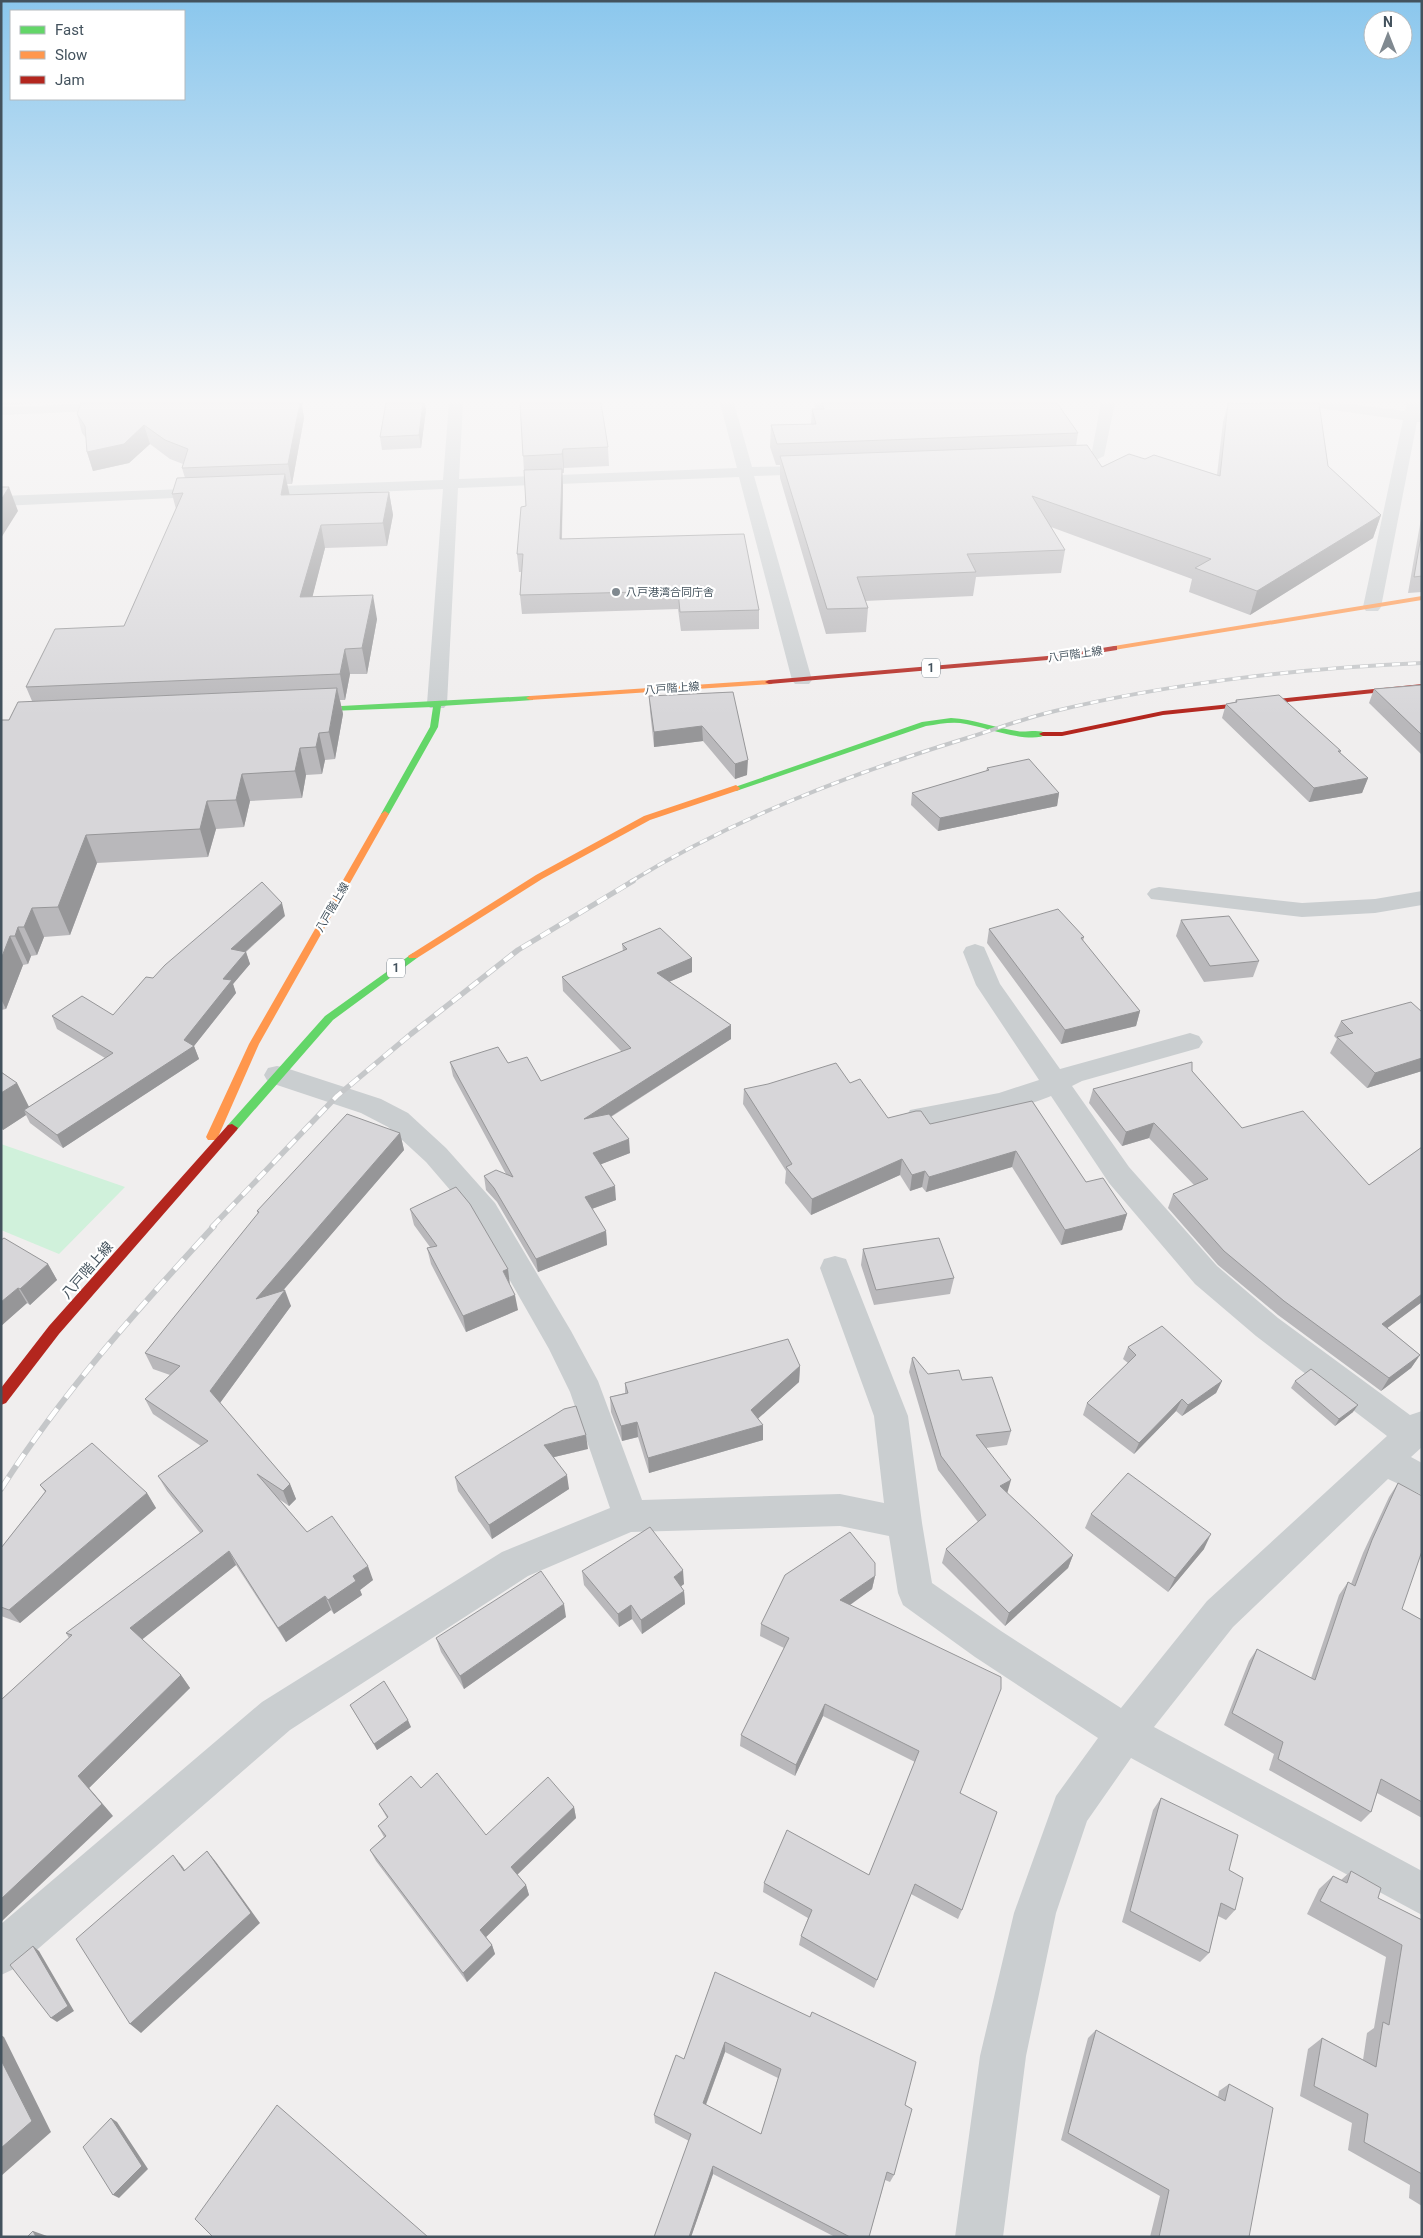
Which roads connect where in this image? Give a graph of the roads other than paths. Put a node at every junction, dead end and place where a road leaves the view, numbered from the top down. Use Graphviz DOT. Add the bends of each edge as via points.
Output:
graph roads {
  1 [pos="450,507"];
  2 [pos="756,507"];
  3 [pos="1395,507"];
  4 [pos="1422,598"];
  5 [pos="1372,607"];
  6 [pos="802,680"];
  7 [pos="1422,686"];
  8 [pos="437,704"];
  9 [pos="288,710"];
  10 [pos="1159,894"];
  11 [pos="1422,898"];
  12 [pos="975,952"];
  13 [pos="1190,1042"];
  14 [pos="277,1074"];
  15 [pos="1057,1084"];
  16 [pos="920,1117"];
  17 [pos="199,1165"];
  18 [pos="836,1268"];
  19 [pos="1,1399"];
  20 [pos="1406,1440"];
  21 [pos="1422,1480"];
  22 [pos="630,1516"];
  23 [pos="904,1524"];
  24 [pos="1125,1732"];
  25 [pos="1422,1894"];
  26 [pos="1,1953"];
  27 [pos="979,2237"];
  1 -- 8 [label="street"];
  2 -- 6 [label="street"];
  3 -- 5 [label="street"];
  4 -- 5 [label="main road, 八戸階上線 / 1"];
  5 -- 6 [label="main road, 八戸階上線 / 1" via="1059,657"];
  6 -- 8 [label="main road, 八戸階上線 / 1"];
  7 -- 14 [label="main road, 八戸階上線 / 1" via="1164,713 1062,734 1017,734 951,720 926,724 721,793 648,818 538,877 423,948 329,1018"];
  8 -- 9 [label="main road"];
  8 -- 17 [label="main road, 八戸階上線 / 1" via="434,727 254,1044"];
  10 -- 11 [label="street" via="1302,910 1376,906"];
  12 -- 15 [label="street" via="988,984"];
  13 -- 15 [label="street" via="1073,1074"];
  14 -- 17 [label="main road, 八戸階上線 / 1"];
  14 -- 22 [label="street" via="371,1106 398,1120 436,1155 485,1211 586,1391"];
  15 -- 16 [label="street" via="1010,1099"];
  15 -- 20 [label="street" via="1119,1175 1206,1275"];
  17 -- 19 [label="main road, 八戸階上線 / 1" via="54,1330"];
  18 -- 23 [label="street" via="891,1416"];
  20 -- 21 [label="street"];
  20 -- 24 [label="street" via="1220,1614"];
  22 -- 23 [label="street" via="840,1510"];
  22 -- 26 [label="street" via="514,1564 276,1716"];
  23 -- 24 [label="street" via="916,1593 988,1644"];
  24 -- 25 [label="street"];
  24 -- 27 [label="street" via="1070,1810 1035,1913 1003,2056"];
}
